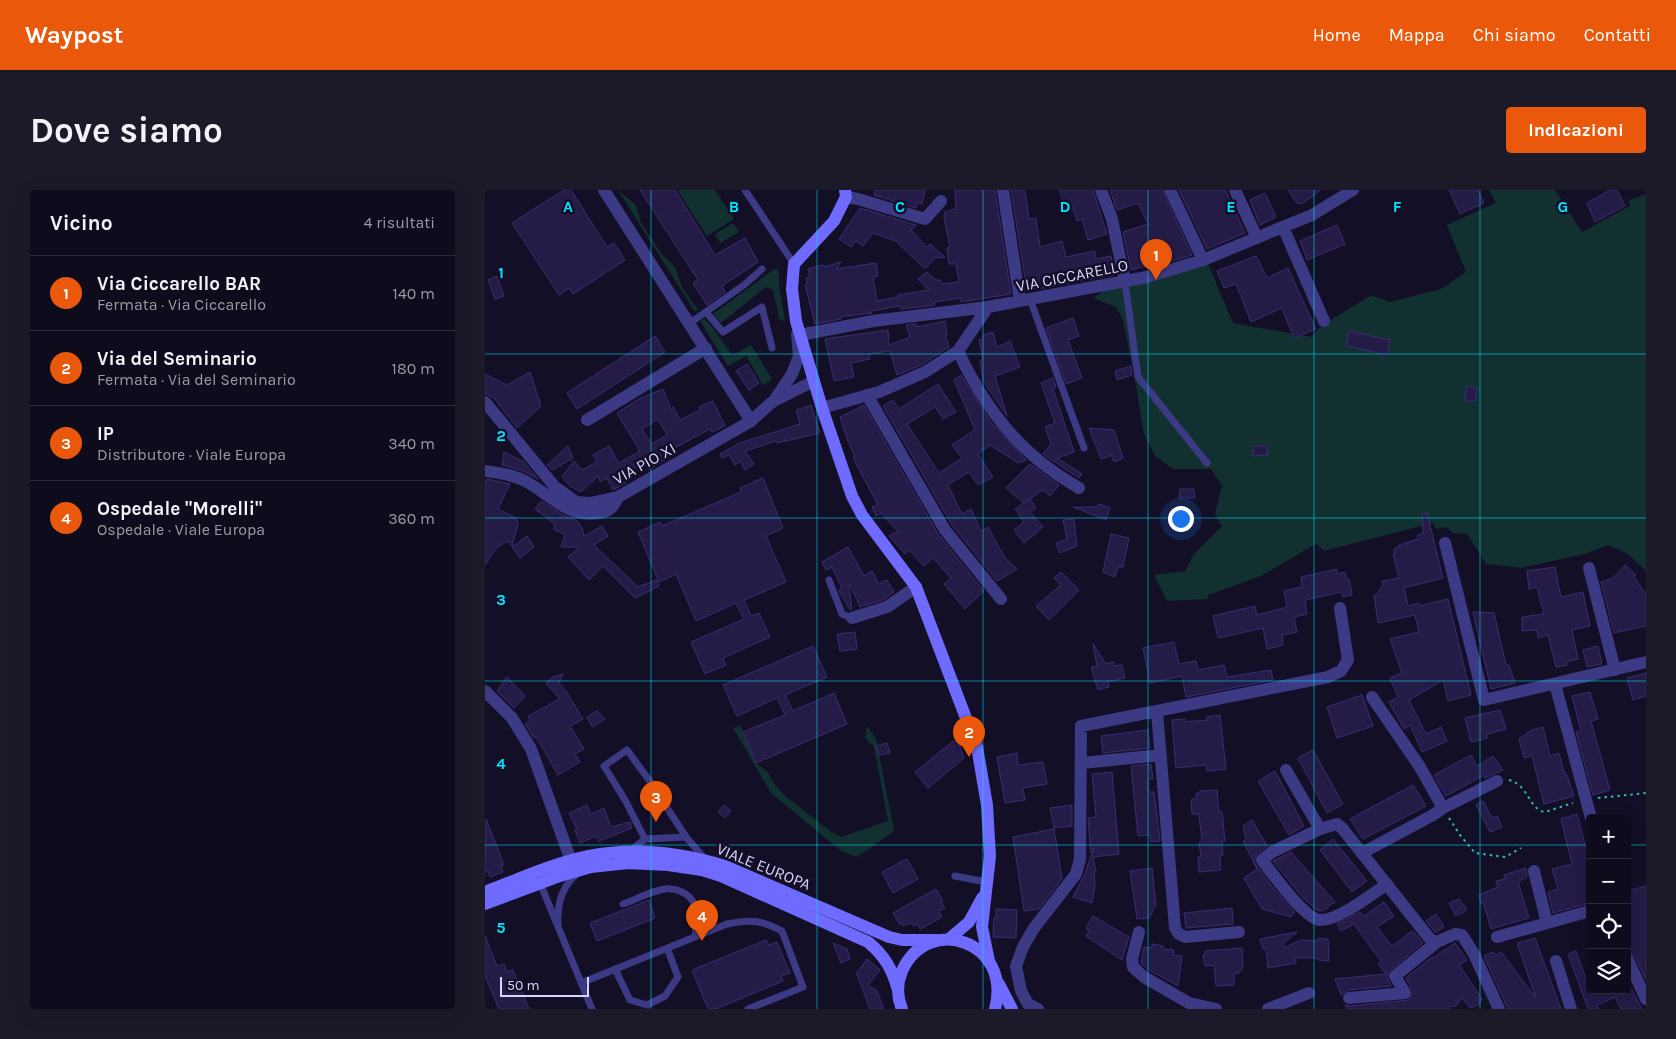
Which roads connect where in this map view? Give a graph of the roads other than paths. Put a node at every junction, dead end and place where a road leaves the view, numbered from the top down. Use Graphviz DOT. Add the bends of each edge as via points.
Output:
graph roads {
  1 [pos="604,190"];
  2 [pos="745,190"];
  3 [pos="1003,190"];
  4 [pos="1101,190"];
  5 [pos="1170,190"];
  6 [pos="1235,190"];
  7 [pos="1353,190"];
  8 [pos="852,194"];
  9 [pos="941,201"];
  10 [pos="1283,227"];
  11 [pos="1257,238"];
  12 [pos="1203,260"];
  13 [pos="794,264"];
  14 [pos="761,270"];
  15 [pos="1125,282"];
  16 [pos="1025,300"];
  17 [pos="989,307"];
  18 [pos="706,312"];
  19 [pos="796,321"];
  20 [pos="1324,321"];
  21 [pos="690,323"];
  22 [pos="800,335"];
  23 [pos="706,348"];
  24 [pos="772,348"];
  25 [pos="957,351"];
  26 [pos="814,381"];
  27 [pos="867,395"];
  28 [pos="485,402"];
  29 [pos="772,402"];
  30 [pos="822,408"];
  31 [pos="587,420"];
  32 [pos="751,421"];
  33 [pos="1084,448"];
  34 [pos="1207,463"];
  35 [pos="485,471"];
  36 [pos="1079,488"];
  37 [pos="618,497"];
  38 [pos="1445,543"];
  39 [pos="1589,568"];
  40 [pos="829,580"];
  41 [pos="915,587"];
  42 [pos="1001,599"];
  43 [pos="1340,608"];
  44 [pos="852,618"];
  45 [pos="1646,662"];
  46 [pos="1615,670"];
  47 [pos="1555,684"];
  48 [pos="485,692"];
  49 [pos="1373,697"];
  50 [pos="1157,712"];
  51 [pos="1161,755"];
  52 [pos="1081,763"];
  53 [pos="1286,770"];
  54 [pos="1497,781"];
  55 [pos="1443,808"];
  56 [pos="1590,814"];
  57 [pos="1319,829"];
  58 [pos="686,837"];
  59 [pos="645,839"];
  60 [pos="629,852"];
  61 [pos="1362,853"];
  62 [pos="705,860"];
  63 [pos="571,861"];
  64 [pos="589,868"];
  65 [pos="1534,871"];
  66 [pos="955,876"];
  67 [pos="540,883"];
  68 [pos="1387,884"];
  69 [pos="986,887"];
  70 [pos="485,892"];
  71 [pos="485,904"];
  72 [pos="623,904"];
  73 [pos="1586,912"];
  74 [pos="1547,923"];
  75 [pos="559,931"];
  76 [pos="1139,932"];
  77 [pos="1239,932"];
  78 [pos="695,937"];
  79 [pos="1497,937"];
  80 [pos="945,940"];
  81 [pos="1437,942"];
  82 [pos="667,948"];
  83 [pos="989,961"];
  84 [pos="1556,962"];
  85 [pos="1631,967"];
  86 [pos="615,969"];
  87 [pos="998,981"];
  88 [pos="581,983"];
  89 [pos="898,990"];
  90 [pos="1309,993"];
  91 [pos="1349,998"];
  92 [pos="1646,999"];
  93 [pos="591,1009"];
  94 [pos="748,1009"];
  95 [pos="902,1009"];
  96 [pos="995,1009"];
  97 [pos="1012,1009"];
  98 [pos="1038,1009"];
  99 [pos="1216,1009"];
  100 [pos="1267,1009"];
  101 [pos="1499,1009"];
  102 [pos="1571,1009"];
  1 -- 21 [label="street"];
  2 -- 13 [label="lane"];
  3 -- 16 [label="street"];
  4 -- 15 [label="street" via="1112,219"];
  5 -- 12 [label="street"];
  6 -- 11 [label="street"];
  7 -- 10 [label="street, VIA CICCARELLO" via="1312,215"];
  8 -- 9 [label="street" via="925,219"];
  8 -- 13 [label="main road" via="834,221"];
  10 -- 11 [label="street, VIA CICCARELLO"];
  10 -- 20 [label="street"];
  11 -- 12 [label="street, VIA CICCARELLO"];
  12 -- 15 [label="street, VIA CICCARELLO"];
  13 -- 19 [label="main road" via="791,289"];
  14 -- 18 [label="lane"];
  15 -- 16 [label="street, VIA CICCARELLO"];
  15 -- 34 [label="lane" via="1138,376"];
  16 -- 17 [label="street, VIA CICCARELLO"];
  16 -- 33 [label="lane"];
  17 -- 22 [label="street, VIA CICCARELLO" via="873,321"];
  17 -- 25 [label="street"];
  18 -- 21 [label="lane"];
  18 -- 24 [label="lane" via="723,332 762,307"];
  19 -- 22 [label="main road"];
  19 -- 29 [label="street" via="799,356 792,374"];
  21 -- 23 [label="street"];
  22 -- 26 [label="main road"];
  23 -- 31 [label="street"];
  23 -- 32 [label="street"];
  25 -- 27 [label="street" via="925,372"];
  25 -- 36 [label="street" via="972,380 1001,422 1048,468"];
  26 -- 29 [label="street, VIA PIO XI"];
  26 -- 30 [label="main road"];
  27 -- 30 [label="street"];
  27 -- 42 [label="street" via="945,530"];
  28 -- 37 [label="street, VIA PIO XI" via="555,487 567,496 577,502 591,503"];
  29 -- 32 [label="street, VIA PIO XI"];
  30 -- 41 [label="main road" via="852,496 862,515"];
  32 -- 37 [label="street, VIA PIO XI"];
  35 -- 37 [label="street" via="525,481 575,512 607,511 615,506"];
  38 -- 47 [label="street" via="1484,700"];
  39 -- 46 [label="street"];
  40 -- 44 [label="lane" via="842,614"];
  41 -- 44 [label="street" via="887,607"];
  41 -- 69 [label="main road" via="977,747 990,856"];
  43 -- 50 [label="street" via="1348,660 1341,671 1328,677"];
  45 -- 46 [label="street"];
  46 -- 47 [label="street"];
  47 -- 56 [label="street"];
  48 -- 63 [label="street" via="512,718 531,749"];
  49 -- 55 [label="street"];
  50 -- 51 [label="street"];
  50 -- 52 [label="street" via="1081,726"];
  51 -- 52 [label="street"];
  51 -- 77 [label="street" via="1175,928 1185,937"];
  52 -- 98 [label="street" via="1080,859 1076,874 1034,928 1017,966 1021,991 1028,1004"];
  53 -- 57 [label="street"];
  54 -- 55 [label="street"];
  55 -- 61 [label="street"];
  57 -- 61 [label="street" via="1337,824"];
  57 -- 68 [label="street" via="1262,860 1285,891 1313,918 1328,919 1350,910"];
  58 -- 59 [label="lane"];
  58 -- 59 [label="lane" via="627,750 604,766"];
  58 -- 62 [label="lane"];
  59 -- 60 [label="lane"];
  60 -- 62 [label="main road, VIALE EUROPA"];
  60 -- 63 [label="main road, VIALE EUROPA"];
  61 -- 68 [label="street"];
  62 -- 80 [label="main road, VIALE EUROPA" via="743,872 889,936 902,940"];
  63 -- 70 [label="main road, VIALE EUROPA"];
  64 -- 67 [label="main road, VIALE EUROPA"];
  64 -- 75 [label="lane" via="571,880 561,894"];
  64 -- 89 [label="main road, VIALE EUROPA" via="628,863 669,865 702,870 729,879 868,942 882,954"];
  65 -- 74 [label="street"];
  66 -- 69 [label="lane"];
  67 -- 71 [label="main road, VIALE EUROPA"];
  67 -- 75 [label="lane"];
  68 -- 81 [label="street" via="1430,939"];
  69 -- 80 [label="main road" via="969,922"];
  69 -- 83 [label="main road" via="982,927"];
  72 -- 78 [label="lane" via="661,889 682,891 695,905"];
  73 -- 74 [label="street"];
  74 -- 79 [label="street"];
  75 -- 88 [label="lane"];
  76 -- 99 [label="street" via="1131,959 1133,967 1189,1003"];
  78 -- 82 [label="lane"];
  78 -- 94 [label="lane" via="746,920 766,922 782,931 803,988"];
  80 -- 83 [label="main road, VIALE EUROPA" via="964,942"];
  80 -- 89 [label="main road" via="927,944 910,957 900,976"];
  81 -- 91 [label="street" via="1395,976 1405,993"];
  81 -- 101 [label="street" via="1455,934 1461,935 1474,954"];
  82 -- 86 [label="lane"];
  82 -- 86 [label="lane" via="678,977 665,996 647,1005 630,1000"];
  83 -- 87 [label="main road"];
  84 -- 102 [label="street"];
  85 -- 92 [label="street"];
  86 -- 88 [label="lane"];
  87 -- 96 [label="main road"];
  87 -- 97 [label="main road"];
  88 -- 93 [label="lane"];
  89 -- 95 [label="main road, VIALE EUROPA"];
  90 -- 100 [label="street"];
}
